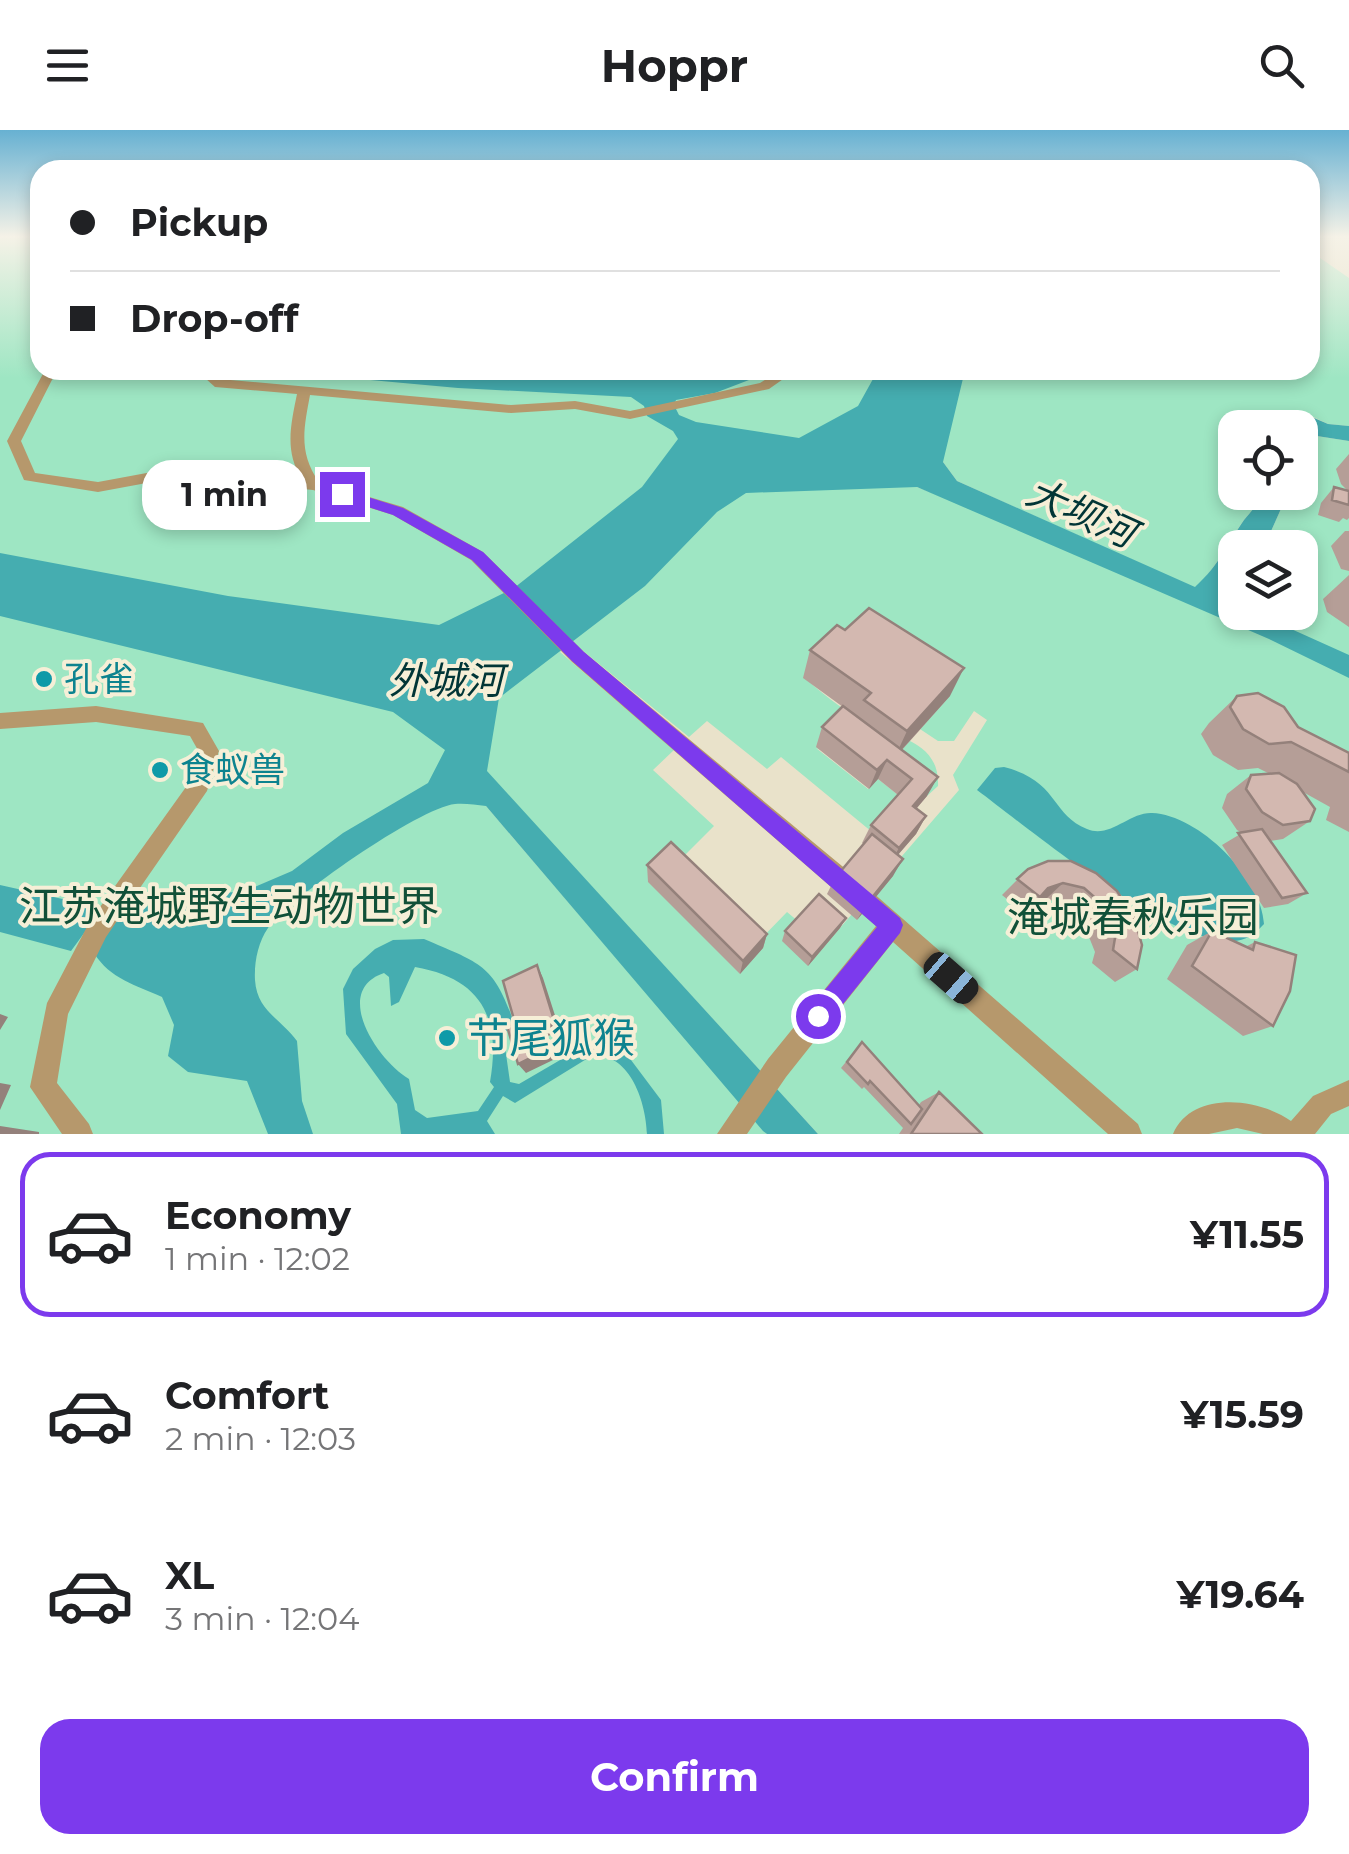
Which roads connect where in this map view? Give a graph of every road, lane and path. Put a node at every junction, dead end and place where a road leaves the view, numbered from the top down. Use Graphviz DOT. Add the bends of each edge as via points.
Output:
graph roads {
  1 [pos="46,380"];
  2 [pos="212,380"];
  3 [pos="774,380"];
  4 [pos="304,390"];
  5 [pos="314,485"];
  6 [pos="0,721"];
  7 [pos="892,925"];
  8 [pos="1349,1093"];
  9 [pos="78,1134"];
  10 [pos="731,1134"];
  11 [pos="1128,1134"];
  12 [pos="1187,1134"];
  13 [pos="1286,1134"];
  14 [pos="1297,1134"];
  1 -- 5 [label="street" via="14,441 29,477 98,487 178,472"];
  2 -- 4 [label="street"];
  3 -- 4 [label="street" via="630,415 576,405 511,409"];
  4 -- 5 [label="street" via="294,438"];
  5 -- 7 [label="street" via="398,511 477,556 578,657"];
  6 -- 9 [label="street" via="96,714 196,729 210,750 200,784 98,929 56,1012 44,1087"];
  7 -- 10 [label="street"];
  7 -- 11 [label="street"];
  8 -- 14 [label="street" via="1322,1105"];
  12 -- 13 [label="street" via="1224,1114 1269,1118"];
}
